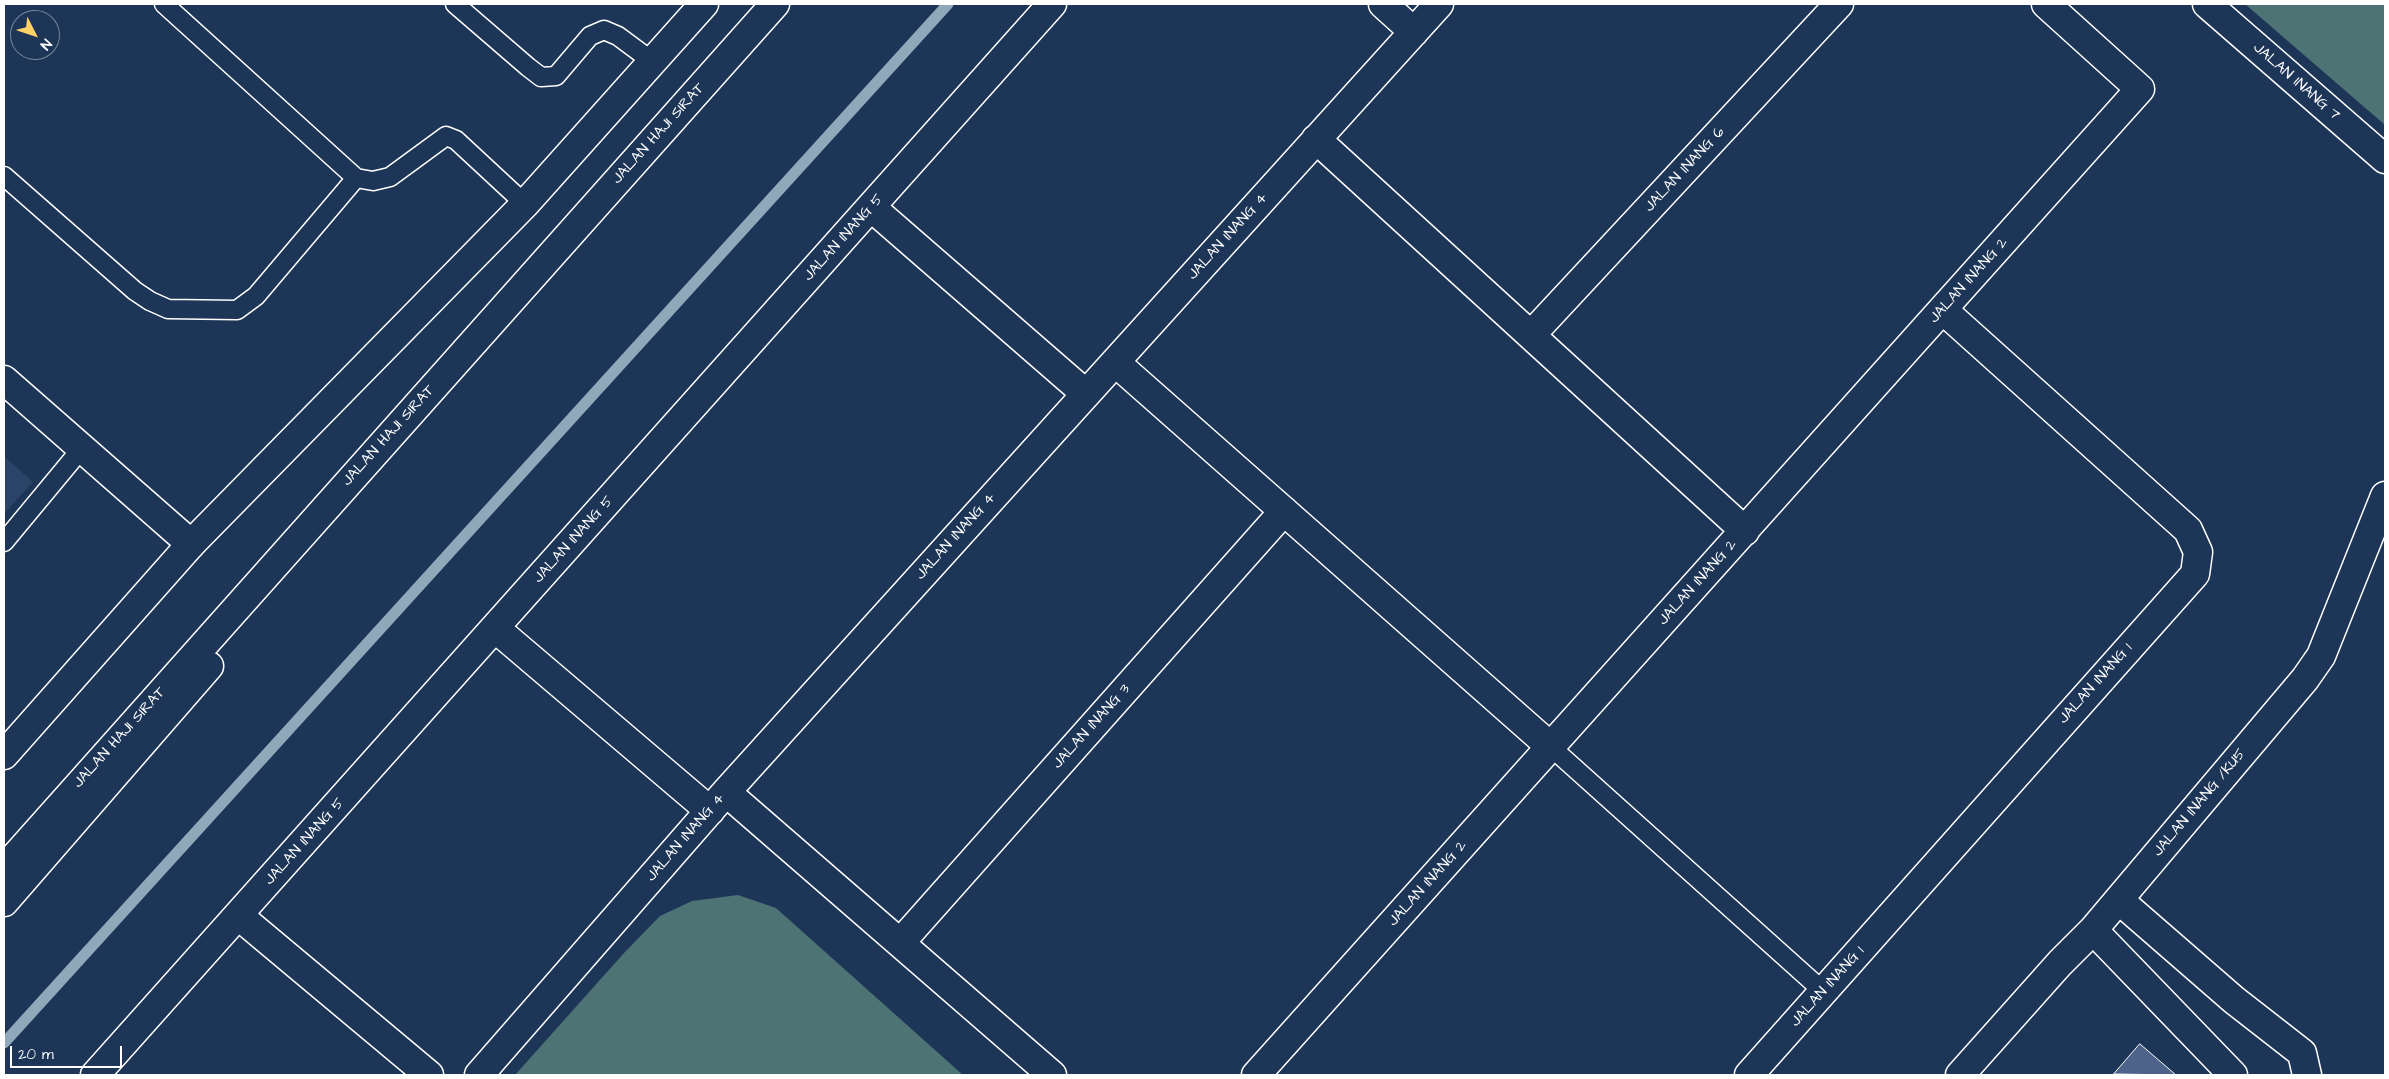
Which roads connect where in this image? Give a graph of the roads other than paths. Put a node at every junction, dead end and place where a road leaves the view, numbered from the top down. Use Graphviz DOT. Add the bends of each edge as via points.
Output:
graph roads {
  1 [pos="164,4"];
  2 [pos="455,4"];
  3 [pos="704,4"];
  4 [pos="775,4"];
  5 [pos="1052,4"];
  6 [pos="1383,4"];
  7 [pos="1439,4"];
  8 [pos="1839,4"];
  9 [pos="2046,4"];
  10 [pos="2207,4"];
  11 [pos="1414,32"];
  12 [pos="653,62"];
  13 [pos="1316,139"];
  14 [pos="2385,160"];
  15 [pos="4,176"];
  16 [pos="356,178"];
  17 [pos="525,204"];
  18 [pos="871,207"];
  19 [pos="1943,310"];
  20 [pos="1531,336"];
  21 [pos="1115,362"];
  22 [pos="4,380"];
  23 [pos="1086,394"];
  24 [pos="82,448"];
  25 [pos="358,470"];
  26 [pos="2385,496"];
  27 [pos="1284,511"];
  28 [pos="1745,531"];
  29 [pos="4,540"];
  30 [pos="191,544"];
  31 [pos="495,628"];
  32 [pos="1551,747"];
  33 [pos="4,755"];
  34 [pos="718,801"];
  35 [pos="4,869"];
  36 [pos="2119,900"];
  37 [pos="4,902"];
  38 [pos="239,916"];
  39 [pos="2092,930"];
  40 [pos="900,943"];
  41 [pos="1824,992"];
  42 [pos="96,1075"];
  43 [pos="429,1075"];
  44 [pos="479,1075"];
  45 [pos="1052,1075"];
  46 [pos="1256,1075"];
  47 [pos="1749,1075"];
  48 [pos="1960,1075"];
  49 [pos="2233,1075"];
  50 [pos="2307,1075"];
  1 -- 16 [label="lane"];
  2 -- 12 [label="lane" via="541,76 556,76 590,36 604,30 618,36"];
  3 -- 12 [label="street"];
  4 -- 25 [label="street, JALAN HAJI SIRAT"];
  5 -- 18 [label="street, JALAN INANG 5"];
  6 -- 11 [label="street"];
  7 -- 11 [label="street, JALAN INANG 4"];
  8 -- 20 [label="street, JALAN INANG 6"];
  9 -- 19 [label="street, JALAN INANG 2" via="2140,89"];
  10 -- 14 [label="street, JALAN INANG 7"];
  11 -- 13 [label="street, JALAN INANG 4"];
  12 -- 17 [label="street"];
  13 -- 20 [label="street"];
  13 -- 21 [label="street, JALAN INANG 4"];
  15 -- 16 [label="lane" via="150,301 168,309 237,310 256,296"];
  16 -- 17 [label="lane" via="373,181 390,177 446,136 456,140"];
  17 -- 30 [label="street"];
  18 -- 23 [label="street"];
  18 -- 31 [label="street, JALAN INANG 5"];
  19 -- 28 [label="street, JALAN INANG 2"];
  19 -- 41 [label="street, JALAN INANG 1" via="2188,530 2198,552 2195,574"];
  20 -- 28 [label="street"];
  21 -- 23 [label="street, JALAN INANG 4"];
  21 -- 27 [label="street"];
  22 -- 24 [label="street"];
  23 -- 34 [label="street, JALAN INANG 4"];
  24 -- 29 [label="lane"];
  24 -- 30 [label="street"];
  25 -- 35 [label="street, JALAN HAJI SIRAT"];
  25 -- 37 [label="street" via="252,616"];
  26 -- 36 [label="street, JALAN INANG /KU5" via="2321,656"];
  27 -- 32 [label="street"];
  27 -- 40 [label="street, JALAN INANG 3"];
  28 -- 32 [label="street, JALAN INANG 2"];
  30 -- 33 [label="street"];
  31 -- 34 [label="street"];
  31 -- 38 [label="street, JALAN INANG 5"];
  32 -- 41 [label="lane"];
  32 -- 46 [label="street, JALAN INANG 2"];
  34 -- 40 [label="street"];
  34 -- 44 [label="street, JALAN INANG 4"];
  36 -- 39 [label="street, JALAN INANG /KU5"];
  36 -- 50 [label="street" via="2234,1000 2302,1053"];
  38 -- 42 [label="street, JALAN INANG 5"];
  38 -- 43 [label="street"];
  39 -- 48 [label="street, JALAN INANG /KU5"];
  39 -- 49 [label="street"];
  40 -- 45 [label="street"];
  41 -- 47 [label="street, JALAN INANG 1"];
}
